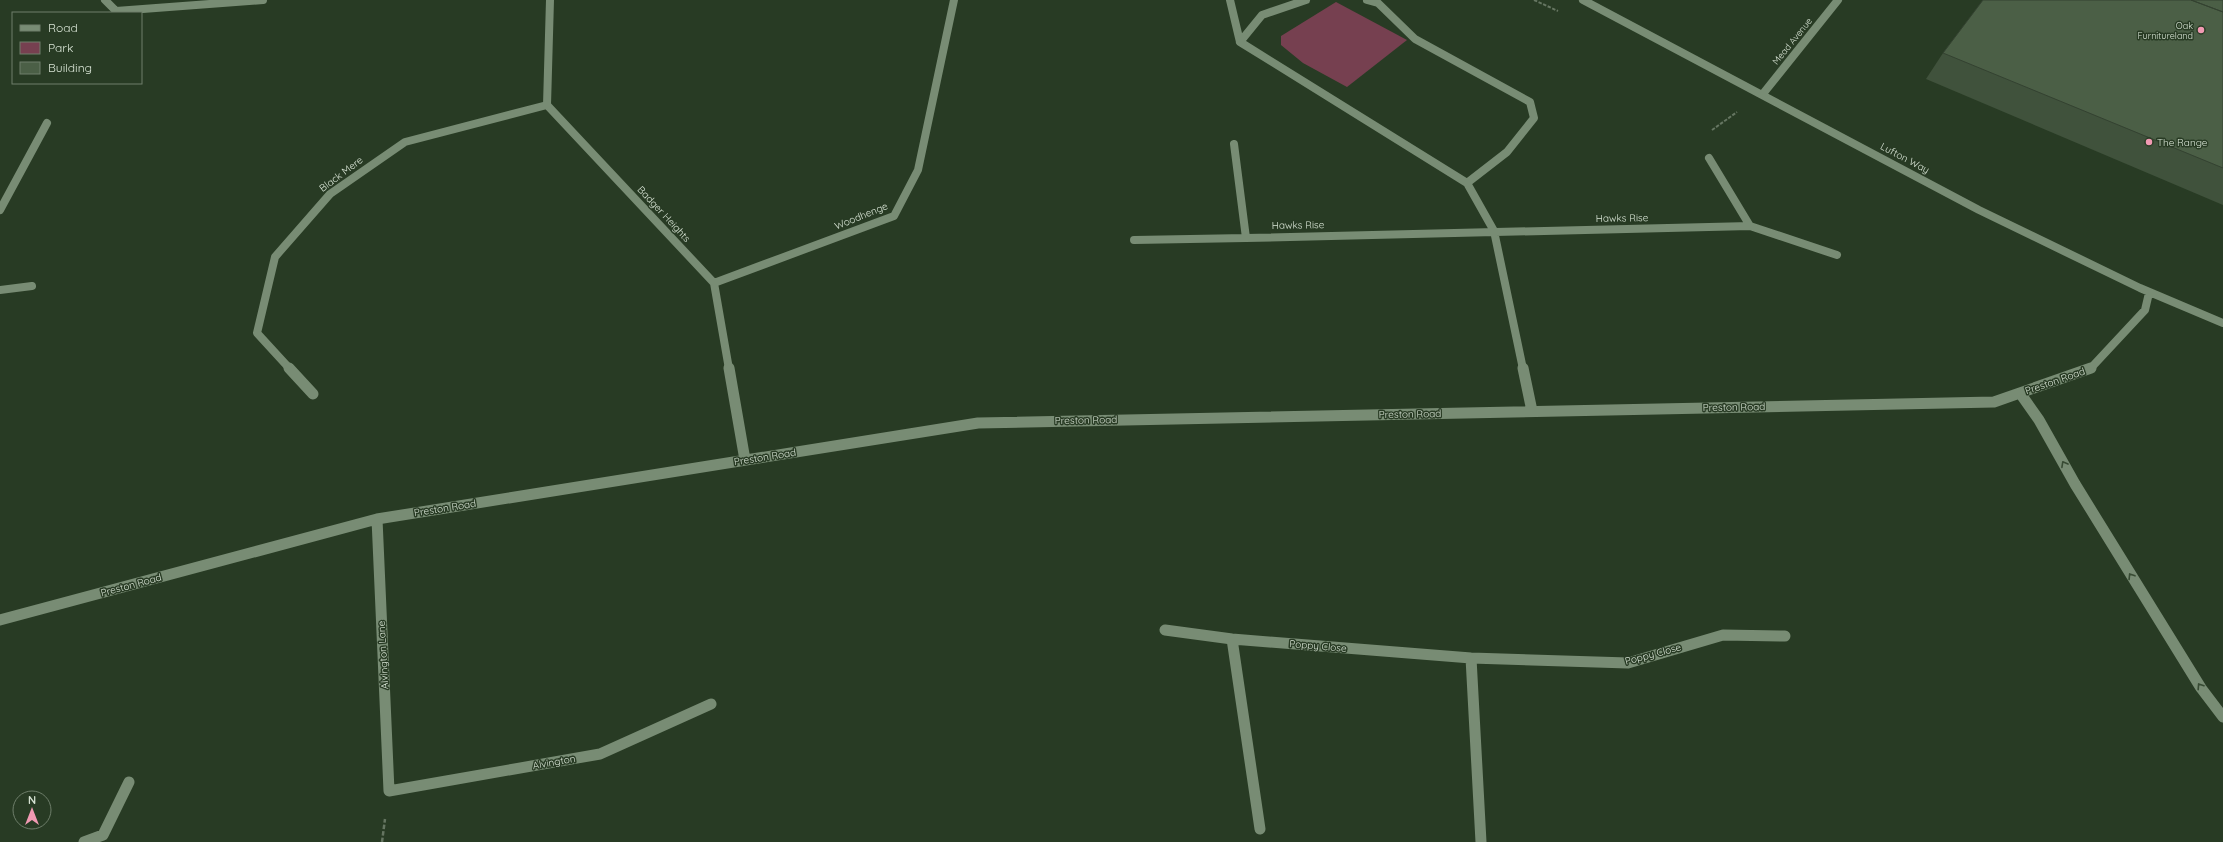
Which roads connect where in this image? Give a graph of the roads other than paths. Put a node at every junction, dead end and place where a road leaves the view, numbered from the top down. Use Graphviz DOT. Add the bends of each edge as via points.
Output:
graph roads {
  1 [pos="105,0"];
  2 [pos="263,0"];
  3 [pos="550,0"];
  4 [pos="954,0"];
  5 [pos="1230,0"];
  6 [pos="1306,0"];
  7 [pos="1367,0"];
  8 [pos="1583,0"];
  9 [pos="1838,0"];
  10 [pos="1240,42"];
  11 [pos="1762,95"];
  12 [pos="547,105"];
  13 [pos="47,123"];
  14 [pos="1234,144"];
  15 [pos="1709,158"];
  16 [pos="1467,183"];
  17 [pos="0,210"];
  18 [pos="1750,226"];
  19 [pos="1494,232"];
  20 [pos="1246,238"];
  21 [pos="1134,240"];
  22 [pos="1837,255"];
  23 [pos="714,284"];
  24 [pos="32,286"];
  25 [pos="0,290"];
  26 [pos="2149,293"];
  27 [pos="2223,323"];
  28 [pos="2020,393"];
  29 [pos="313,394"];
  30 [pos="1532,411"];
  31 [pos="745,460"];
  32 [pos="377,519"];
  33 [pos="0,620"];
  34 [pos="1165,630"];
  35 [pos="1785,636"];
  36 [pos="1232,639"];
  37 [pos="1471,658"];
  38 [pos="711,704"];
  39 [pos="2223,718"];
  40 [pos="129,782"];
  41 [pos="389,791"];
  42 [pos="1260,828"];
  43 [pos="84,842"];
  44 [pos="1481,842"];
  1 -- 2 [label="street" via="116,11"];
  3 -- 12 [label="street"];
  4 -- 23 [label="street, Woodhenge" via="918,170 894,216"];
  5 -- 10 [label="street"];
  6 -- 10 [label="street" via="1262,15"];
  7 -- 16 [label="street" via="1378,3 1415,39 1530,102 1534,118 1507,152"];
  8 -- 11 [label="street, Lufton Way"];
  9 -- 11 [label="street, Mead Avenue"];
  10 -- 16 [label="street"];
  11 -- 26 [label="street, Lufton Way" via="1991,216"];
  12 -- 23 [label="street, Badger Heights"];
  12 -- 29 [label="street, Black Mere" via="405,142 330,194 275,258 257,333"];
  13 -- 17 [label="street"];
  14 -- 20 [label="street"];
  15 -- 18 [label="street"];
  16 -- 19 [label="street"];
  18 -- 19 [label="street, Hawks Rise"];
  18 -- 22 [label="street, Hawks Rise"];
  19 -- 20 [label="street, Hawks Rise"];
  19 -- 30 [label="street"];
  20 -- 21 [label="street, Hawks Rise"];
  23 -- 31 [label="street"];
  24 -- 25 [label="street"];
  26 -- 27 [label="street, Lufton Way"];
  26 -- 28 [label="street, Preston Road" via="2145,310 2090,369"];
  28 -- 30 [label="street, Preston Road" via="1994,402"];
  39 -- 28 [label="street, one-way" via="2201,688 2075,484 2040,420"];
  30 -- 31 [label="street, Preston Road" via="978,422"];
  31 -- 32 [label="street, Preston Road"];
  32 -- 33 [label="street, Preston Road"];
  32 -- 41 [label="street, Alvington Lane"];
  34 -- 36 [label="street, Poppy Close"];
  35 -- 37 [label="street, Poppy Close" via="1723,635 1628,663"];
  36 -- 37 [label="street, Poppy Close"];
  36 -- 42 [label="street"];
  37 -- 44 [label="street"];
  38 -- 41 [label="street, Alvington" via="600,754"];
  40 -- 43 [label="street" via="103,836"];
}
